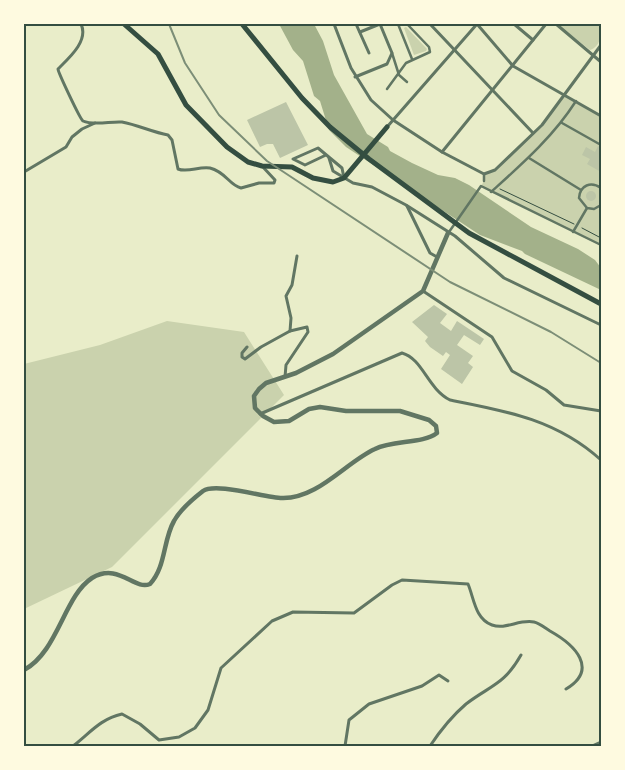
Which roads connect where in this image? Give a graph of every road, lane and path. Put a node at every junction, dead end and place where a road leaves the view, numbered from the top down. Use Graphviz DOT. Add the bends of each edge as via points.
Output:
graph roads {
  1 [pos="82,24"];
  2 [pos="124,24"];
  3 [pos="242,24"];
  4 [pos="334,24"];
  5 [pos="356,24"];
  6 [pos="380,24"];
  7 [pos="398,24"];
  8 [pos="430,24"];
  9 [pos="477,24"];
  10 [pos="514,24"];
  11 [pos="546,24"];
  12 [pos="556,24"];
  13 [pos="408,25"];
  14 [pos="360,32"];
  15 [pos="533,40"];
  16 [pos="601,45"];
  17 [pos="455,50"];
  18 [pos="392,53"];
  19 [pos="369,54"];
  20 [pos="594,55"];
  21 [pos="412,59"];
  22 [pos="601,62"];
  23 [pos="513,66"];
  24 [pos="399,75"];
  25 [pos="355,77"];
  26 [pos="407,82"];
  27 [pos="387,89"];
  28 [pos="492,90"];
  29 [pos="565,96"];
  30 [pos="576,101"];
  31 [pos="601,116"];
  32 [pos="394,120"];
  33 [pos="96,123"];
  34 [pos="562,123"];
  35 [pos="387,127"];
  36 [pos="533,133"];
  37 [pos="601,144"];
  38 [pos="442,152"];
  39 [pos="328,157"];
  40 [pos="529,158"];
  41 [pos="266,166"];
  42 [pos="24,172"];
  43 [pos="484,174"];
  44 [pos="344,178"];
  45 [pos="484,181"];
  46 [pos="601,186"];
  47 [pos="496,187"];
  48 [pos="581,190"];
  49 [pos="491,192"];
  50 [pos="601,204"];
  51 [pos="406,205"];
  52 [pos="587,208"];
  53 [pos="576,226"];
  54 [pos="450,231"];
  55 [pos="573,232"];
  56 [pos="601,238"];
  57 [pos="601,245"];
  58 [pos="297,256"];
  59 [pos="437,257"];
  60 [pos="423,291"];
  61 [pos="601,304"];
  62 [pos="601,325"];
  63 [pos="290,332"];
  64 [pos="247,347"];
  65 [pos="285,378"];
  66 [pos="601,411"];
  67 [pos="260,414"];
  68 [pos="601,460"];
  69 [pos="521,655"];
  70 [pos="24,670"];
  71 [pos="448,681"];
  72 [pos="566,690"];
  73 [pos="601,742"];
  74 [pos="73,746"];
  75 [pos="345,746"];
  76 [pos="430,746"];
  77 [pos="592,746"];
  1 -- 33 [label="street" via="82,36 75,52 58,69 58,74 67,87 78,116 84,122"];
  2 -- 41 [label="main road" via="158,54 186,105 227,147 248,162"];
  3 -- 61 [label="main road" via="272,64 330,127 421,199 469,233"];
  4 -- 25 [label="street"];
  5 -- 14 [label="street"];
  6 -- 14 [label="street"];
  6 -- 18 [label="street"];
  7 -- 21 [label="street"];
  8 -- 17 [label="street"];
  9 -- 17 [label="street"];
  9 -- 23 [label="street"];
  10 -- 15 [label="street"];
  11 -- 15 [label="street"];
  12 -- 20 [label="street"];
  13 -- 21 [label="street" via="430,49 428,55"];
  14 -- 19 [label="street"];
  15 -- 23 [label="street"];
  16 -- 20 [label="street"];
  17 -- 28 [label="street"];
  17 -- 32 [label="street"];
  18 -- 24 [label="street"];
  18 -- 25 [label="street" via="387,64"];
  20 -- 22 [label="street"];
  20 -- 29 [label="street"];
  21 -- 24 [label="street"];
  23 -- 28 [label="street"];
  23 -- 29 [label="street"];
  24 -- 26 [label="street"];
  24 -- 27 [label="street"];
  25 -- 32 [label="street" via="371,100"];
  28 -- 36 [label="street"];
  28 -- 38 [label="street"];
  29 -- 30 [label="street"];
  29 -- 36 [label="street"];
  30 -- 31 [label="street"];
  30 -- 34 [label="street"];
  32 -- 35 [label="street"];
  32 -- 38 [label="street"];
  33 -- 41 [label="street" via="123,122 168,135 178,169 218,171 241,188 274,183"];
  33 -- 42 [label="street" via="82,128 66,147"];
  34 -- 37 [label="street"];
  34 -- 40 [label="street"];
  35 -- 44 [label="main road"];
  36 -- 43 [label="street" via="495,170"];
  38 -- 43 [label="street"];
  39 -- 39 [label="street" via="305,165 293,159 318,148"];
  39 -- 44 [label="street" via="333,171"];
  39 -- 44 [label="street" via="342,168"];
  40 -- 47 [label="street"];
  40 -- 48 [label="street"];
  41 -- 44 [label="main road" via="287,166 323,181"];
  43 -- 45 [label="street"];
  44 -- 51 [label="street" via="372,187"];
  46 -- 48 [label="street" via="587,185"];
  47 -- 49 [label="street"];
  47 -- 53 [label="path"];
  48 -- 52 [label="street" via="579,198"];
  49 -- 54 [label="street" via="481,186"];
  49 -- 55 [label="street"];
  50 -- 52 [label="street" via="594,209"];
  51 -- 54 [label="street"];
  51 -- 59 [label="street" via="430,253"];
  52 -- 53 [label="street"];
  53 -- 55 [label="street"];
  53 -- 56 [label="path"];
  54 -- 59 [label="street"];
  54 -- 62 [label="street" via="504,278"];
  55 -- 57 [label="street"];
  58 -- 63 [label="street" via="292,285 286,296 291,318"];
  59 -- 60 [label="street"];
  60 -- 65 [label="street" via="333,354"];
  60 -- 66 [label="street" via="492,337 512,371 546,390 564,405"];
  63 -- 64 [label="street" via="245,359 242,353"];
  63 -- 65 [label="street" via="306,327 308,332 286,365"];
  65 -- 67 [label="street" via="266,383 256,392 254,403"];
  67 -- 68 [label="street" via="402,353 415,360 442,396 541,422 588,448"];
  67 -- 70 [label="street" via="274,422 284,423 314,407 396,410 429,420 438,430 433,436 375,449 335,478 297,496 282,498 212,488 204,490 173,522 158,574 150,584 141,585 115,573 92,579 78,595 44,653"];
  69 -- 76 [label="street" via="511,672 465,705"];
  71 -- 75 [label="street" via="439,675 422,686 369,704 349,720"];
  72 -- 74 [label="street" via="578,682 583,667 580,657 567,640 534,622 492,625 482,619 468,584 402,580 354,613 293,612 272,621 221,668 208,710 195,728 179,737 158,740 122,714 107,717"];
  73 -- 77 [label="street"];
}
